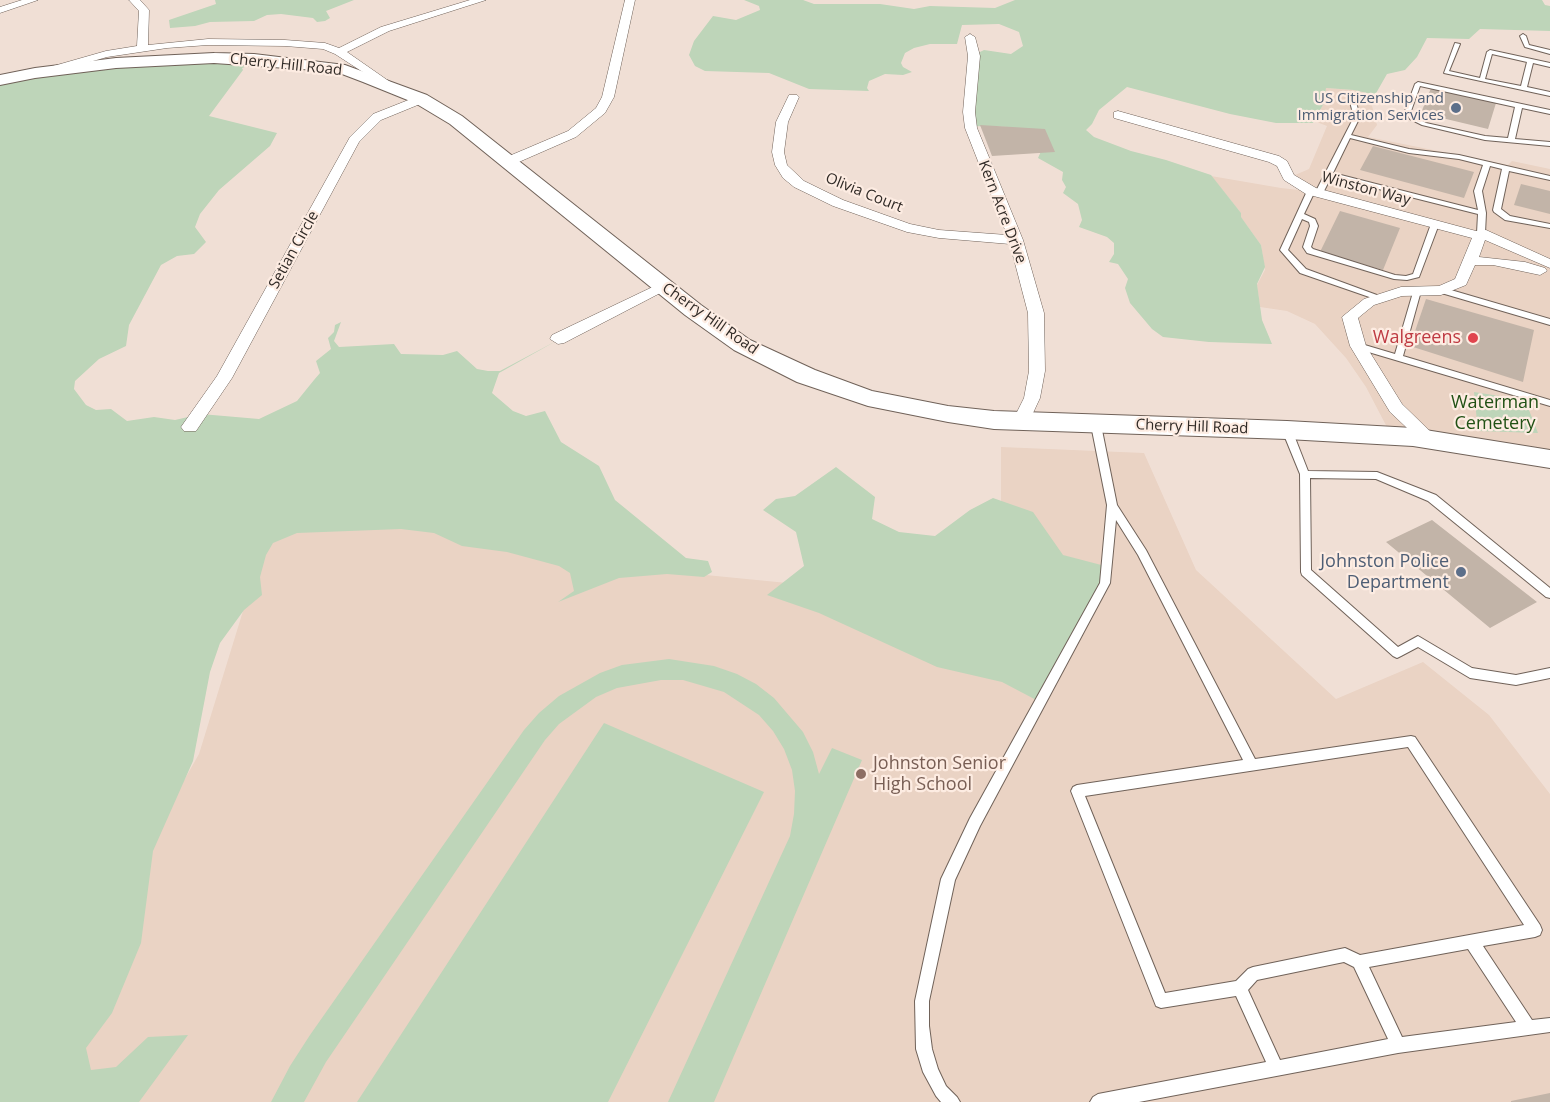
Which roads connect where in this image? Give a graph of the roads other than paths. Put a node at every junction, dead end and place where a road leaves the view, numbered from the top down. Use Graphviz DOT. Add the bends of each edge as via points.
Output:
graph roads {
  1 [pos="33,0"];
  2 [pos="134,0"];
  3 [pos="481,0"];
  4 [pos="630,0"];
  5 [pos="0,10"];
  6 [pos="1523,36"];
  7 [pos="970,37"];
  8 [pos="1457,44"];
  9 [pos="142,48"];
  10 [pos="339,52"];
  11 [pos="1550,52"];
  12 [pos="1530,61"];
  13 [pos="1550,65"];
  14 [pos="47,71"];
  15 [pos="0,80"];
  16 [pos="1482,80"];
  17 [pos="389,86"];
  18 [pos="1524,89"];
  19 [pos="1550,94"];
  20 [pos="793,97"];
  21 [pos="421,99"];
  22 [pos="1353,102"];
  23 [pos="1519,105"];
  24 [pos="1550,112"];
  25 [pos="1118,115"];
  26 [pos="1348,136"];
  27 [pos="1511,141"];
  28 [pos="1550,144"];
  29 [pos="507,162"];
  30 [pos="1487,164"];
  31 [pos="1506,168"];
  32 [pos="1329,174"];
  33 [pos="1550,178"];
  34 [pos="1315,192"];
  35 [pos="1482,213"];
  36 [pos="1300,215"];
  37 [pos="1435,224"];
  38 [pos="1550,226"];
  39 [pos="1479,236"];
  40 [pos="1016,240"];
  41 [pos="1469,261"];
  42 [pos="1550,264"];
  43 [pos="1524,266"];
  44 [pos="1550,275"];
  45 [pos="663,286"];
  46 [pos="1441,290"];
  47 [pos="1417,291"];
  48 [pos="1381,298"];
  49 [pos="1550,322"];
  50 [pos="558,339"];
  51 [pos="1359,346"];
  52 [pos="1398,358"];
  53 [pos="1550,403"];
  54 [pos="1396,408"];
  55 [pos="1021,422"];
  56 [pos="1096,424"];
  57 [pos="190,427"];
  58 [pos="1287,430"];
  59 [pos="1392,436"];
  60 [pos="1429,439"];
  61 [pos="1550,459"];
  62 [pos="1305,474"];
  63 [pos="1112,505"];
  64 [pos="1550,594"];
  65 [pos="1550,673"];
  66 [pos="1252,765"];
  67 [pos="1472,942"];
  68 [pos="1359,962"];
  69 [pos="1240,988"];
  70 [pos="1550,1024"];
  71 [pos="1529,1028"];
  72 [pos="1398,1045"];
  73 [pos="1276,1068"];
  74 [pos="952,1102"];
  75 [pos="1098,1102"];
  1 -- 5 [label="street"];
  2 -- 9 [label="street" via="144,10"];
  3 -- 10 [label="street" via="385,29"];
  4 -- 29 [label="street" via="602,110 572,134"];
  6 -- 11 [label="lane" via="1527,46"];
  7 -- 40 [label="street, Kern Acre Drive" via="974,56 971,128"];
  8 -- 16 [label="lane" via="1446,72"];
  9 -- 10 [label="street" via="263,42 315,45"];
  9 -- 14 [label="street"];
  10 -- 17 [label="street"];
  12 -- 13 [label="lane"];
  12 -- 16 [label="lane" via="1490,52"];
  12 -- 18 [label="lane"];
  14 -- 15 [label="main road, Cherry Hill Road"];
  14 -- 17 [label="main road, Cherry Hill Road" via="131,61 244,58 345,70"];
  16 -- 18 [label="lane"];
  17 -- 21 [label="main road, Cherry Hill Road"];
  18 -- 19 [label="lane"];
  20 -- 40 [label="street, Olivia Court" via="785,110 778,152 781,165 799,184 907,228"];
  21 -- 29 [label="main road, Cherry Hill Road" via="456,120"];
  21 -- 57 [label="street, Setian Circle" via="377,117 354,140 224,378"];
  22 -- 26 [label="lane" via="1357,117"];
  23 -- 24 [label="lane"];
  23 -- 27 [label="lane"];
  23 -- 27 [label="lane" via="1418,84 1408,111 1424,124"];
  25 -- 34 [label="street, Winston Way" via="1274,159 1289,177"];
  26 -- 30 [label="lane"];
  26 -- 32 [label="lane"];
  27 -- 28 [label="lane"];
  29 -- 45 [label="main road, Cherry Hill Road"];
  30 -- 31 [label="lane"];
  30 -- 35 [label="lane" via="1478,191"];
  31 -- 33 [label="lane"];
  31 -- 38 [label="lane" via="1497,210 1508,218"];
  32 -- 34 [label="lane"];
  32 -- 35 [label="lane"];
  34 -- 36 [label="lane"];
  34 -- 37 [label="street, Winston Way"];
  35 -- 39 [label="lane"];
  36 -- 37 [label="lane" via="1314,226 1307,247 1310,251 1407,278 1416,275"];
  36 -- 48 [label="lane" via="1284,250 1304,271"];
  37 -- 39 [label="street, Winston Way"];
  39 -- 41 [label="street"];
  39 -- 42 [label="street"];
  39 -- 43 [label="street"];
  40 -- 55 [label="street, Kern Acre Drive" via="1036,313 1037,333 1032,398"];
  41 -- 43 [label="street"];
  41 -- 46 [label="street" via="1461,282"];
  43 -- 44 [label="street"];
  45 -- 50 [label="street"];
  45 -- 55 [label="main road, Cherry Hill Road" via="742,345 806,376 868,398 905,406"];
  46 -- 47 [label="street"];
  46 -- 49 [label="lane"];
  47 -- 48 [label="street"];
  47 -- 52 [label="lane"];
  48 -- 51 [label="street" via="1350,317"];
  51 -- 52 [label="lane"];
  51 -- 54 [label="street"];
  52 -- 53 [label="lane"];
  54 -- 59 [label="street"];
  54 -- 60 [label="street"];
  55 -- 56 [label="main road, Cherry Hill Road"];
  56 -- 58 [label="main road, Cherry Hill Road"];
  56 -- 63 [label="lane"];
  58 -- 59 [label="main road, Cherry Hill Road"];
  58 -- 62 [label="lane"];
  59 -- 60 [label="main road, Cherry Hill Road"];
  60 -- 61 [label="main road, Cherry Hill Road"];
  62 -- 64 [label="lane" via="1377,476 1432,498"];
  62 -- 65 [label="lane" via="1306,572 1397,653 1418,641 1470,673 1516,680"];
  63 -- 66 [label="lane" via="1142,553"];
  63 -- 74 [label="lane" via="1106,583 975,822 948,879 922,1001 922,1026 931,1072 940,1091"];
  66 -- 67 [label="lane" via="1411,741 1535,930"];
  66 -- 69 [label="lane" via="1077,791 1161,1001"];
  67 -- 68 [label="lane"];
  67 -- 71 [label="lane"];
  68 -- 69 [label="lane" via="1345,955 1321,959 1253,974"];
  68 -- 72 [label="lane"];
  69 -- 73 [label="lane"];
  70 -- 71 [label="lane"];
  71 -- 72 [label="lane"];
  72 -- 73 [label="lane"];
  73 -- 75 [label="lane"];
}
